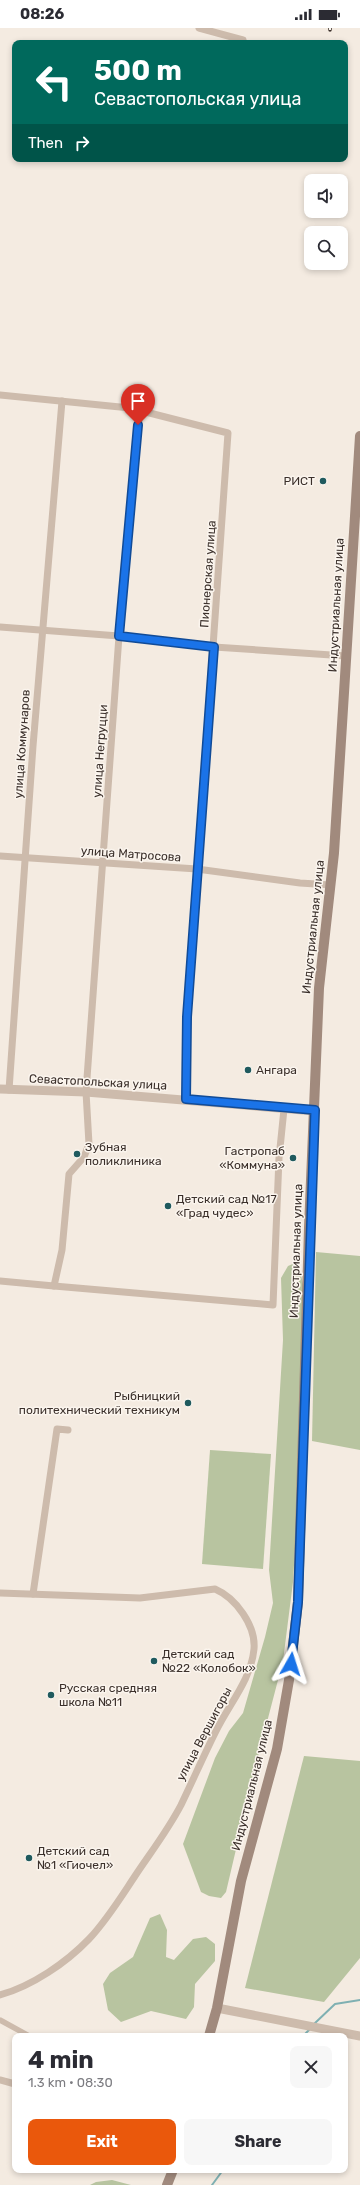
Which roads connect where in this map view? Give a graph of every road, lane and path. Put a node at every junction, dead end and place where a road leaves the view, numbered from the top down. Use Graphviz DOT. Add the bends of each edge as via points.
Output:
graph roads {
  1 [pos="199,28"];
  2 [pos="243,40"];
  3 [pos="0,395"];
  4 [pos="62,401"];
  5 [pos="140,410"];
  6 [pos="360,436"];
  7 [pos="0,627"];
  8 [pos="42,631"];
  9 [pos="119,636"];
  10 [pos="214,647"];
  11 [pos="346,656"];
  12 [pos="0,856"];
  13 [pos="24,858"];
  14 [pos="104,863"];
  15 [pos="197,869"];
  16 [pos="331,885"];
  17 [pos="4,1089"];
  18 [pos="86,1092"];
  19 [pos="186,1099"];
  20 [pos="284,1109"];
  21 [pos="315,1110"];
  22 [pos="0,1282"];
  23 [pos="54,1286"];
  24 [pos="68,1430"];
  25 [pos="0,1593"];
  26 [pos="33,1594"];
  27 [pos="0,1995"];
  28 [pos="217,2008"];
  29 [pos="0,2020"];
  30 [pos="24,2033"];
  31 [pos="210,2033"];
  32 [pos="344,2033"];
  33 [pos="348,2034"];
  34 [pos="360,2036"];
  35 [pos="0,2080"];
  36 [pos="12,2083"];
  37 [pos="172,2173"];
  38 [pos="167,2185"];
  1 -- 2 [label="street"];
  3 -- 4 [label="street"];
  4 -- 5 [label="street"];
  4 -- 8 [label="street, улица Коммунаров"];
  5 -- 9 [label="street, улица Негруцци"];
  5 -- 10 [label="street, Пионерская улица" via="228,433"];
  6 -- 11 [label="main road, Индустриальная улица"];
  7 -- 8 [label="street"];
  8 -- 9 [label="street"];
  8 -- 13 [label="street, улица Коммунаров"];
  9 -- 10 [label="street"];
  9 -- 14 [label="street, улица Негруцци"];
  10 -- 11 [label="street"];
  10 -- 15 [label="street, Пионерская улица"];
  11 -- 16 [label="main road, Индустриальная улица"];
  12 -- 13 [label="street, улица Матросова"];
  13 -- 14 [label="street, улица Матросова"];
  13 -- 17 [label="street, улица Коммунаров"];
  14 -- 15 [label="street, улица Матросова"];
  14 -- 18 [label="street, улица Негруцци"];
  15 -- 16 [label="street, улица Матросова"];
  15 -- 19 [label="street, Пионерская улица" via="187,1017"];
  16 -- 21 [label="main road, Индустриальная улица" via="319,988"];
  17 -- 18 [label="street, Севастопольская улица"];
  18 -- 19 [label="street, Севастопольская улица"];
  18 -- 23 [label="street, улица Негруцци" via="89,1144 84,1157 69,1174 62,1250"];
  19 -- 20 [label="street, Севастопольская улица"];
  20 -- 21 [label="street, Севастопольская улица"];
  20 -- 23 [label="street" via="279,1158 273,1305"];
  21 -- 28 [label="main road, Индустриальная улица" via="298,1602 289,1680 277,1749 241,1881"];
  22 -- 23 [label="street"];
  24 -- 26 [label="street" via="57,1429"];
  25 -- 26 [label="street, улица Вершигоры"];
  26 -- 27 [label="street, улица Вершигоры" via="140,1598 215,1589 224,1593 250,1626 254,1650 241,1688 216,1730 181,1804 159,1843 108,1916 88,1940 62,1962 33,1981"];
  28 -- 31 [label="main road, Индустриальная улица"];
  28 -- 32 [label="street"];
  29 -- 30 [label="street"];
  33 -- 34 [label="street"];
  35 -- 36 [label="street"];
  37 -- 38 [label="main road"];
}
